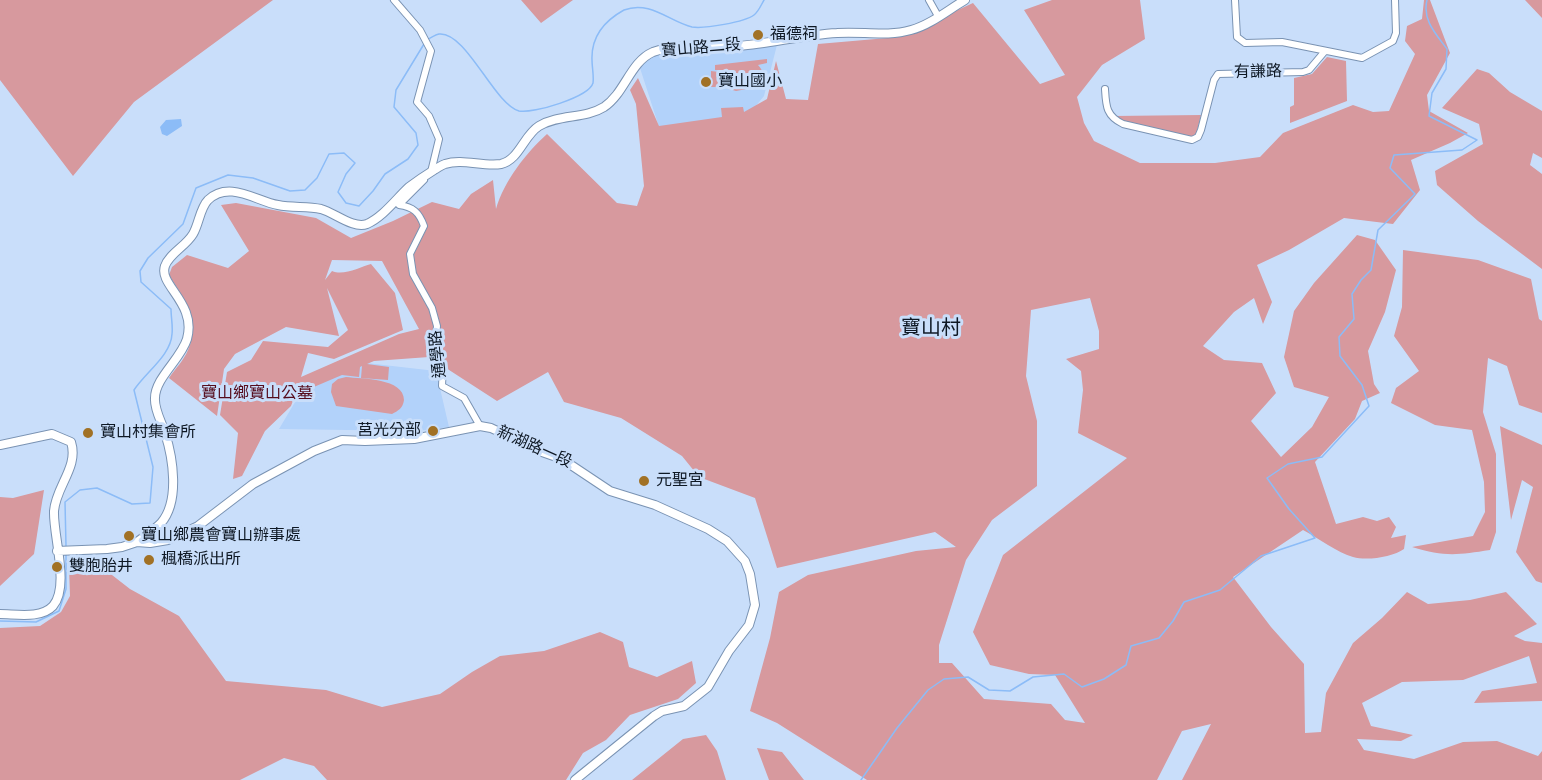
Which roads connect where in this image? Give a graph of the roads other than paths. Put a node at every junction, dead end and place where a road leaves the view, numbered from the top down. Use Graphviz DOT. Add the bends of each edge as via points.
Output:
graph roads {
  1 [pos="394,0"];
  2 [pos="929,0"];
  3 [pos="965,0"];
  4 [pos="1235,0"];
  5 [pos="1395,0"];
  6 [pos="938,16"];
  7 [pos="1325,51"];
  8 [pos="1105,89"];
  9 [pos="431,172"];
  10 [pos="480,426"];
  11 [pos="0,445"];
  12 [pos="137,542"];
  13 [pos="57,550"];
  14 [pos="0,614"];
  15 [pos="575,780"];
  1 -- 9 [label="street" via="420,30 431,51 417,102 429,116 439,139"];
  2 -- 6 [label="street"];
  3 -- 6 [label="street, 寶山路二段"];
  4 -- 7 [label="street" via="1239,41 1282,42"];
  5 -- 7 [label="street" via="1393,41 1362,58"];
  6 -- 9 [label="street, 寶山路二段" via="910,31 836,33 760,44 659,50 642,59 621,91 603,107 540,126 508,161 445,164"];
  7 -- 8 [label="street, 有謙路" via="1303,72 1218,74 1201,130 1192,140 1115,120 1106,108"];
  9 -- 10 [label="street, 通學路" via="399,205 411,207 424,226 410,254 413,274 432,308 435,348 443,364 442,386 464,398"];
  9 -- 12 [label="street, 寶山路二段" via="362,225 320,209 275,205 240,192 227,192 206,201 192,235 167,261 163,273 184,307 188,335 181,354 155,391 169,451 171,502 163,521"];
  10 -- 12 [label="street, 新湖路一段" via="414,439 342,440 253,484 182,534 168,540"];
  10 -- 15 [label="street, 新湖路一段" via="562,459 610,491 655,505 708,529 738,552 750,574 754,614 708,687 684,706 654,716"];
  11 -- 13 [label="street" via="52,434 71,442 74,458 55,501"];
  12 -- 13 [label="street, 新湖路一段" via="114,548"];
  13 -- 14 [label="street" via="60,576 52,606 34,615"];
}
